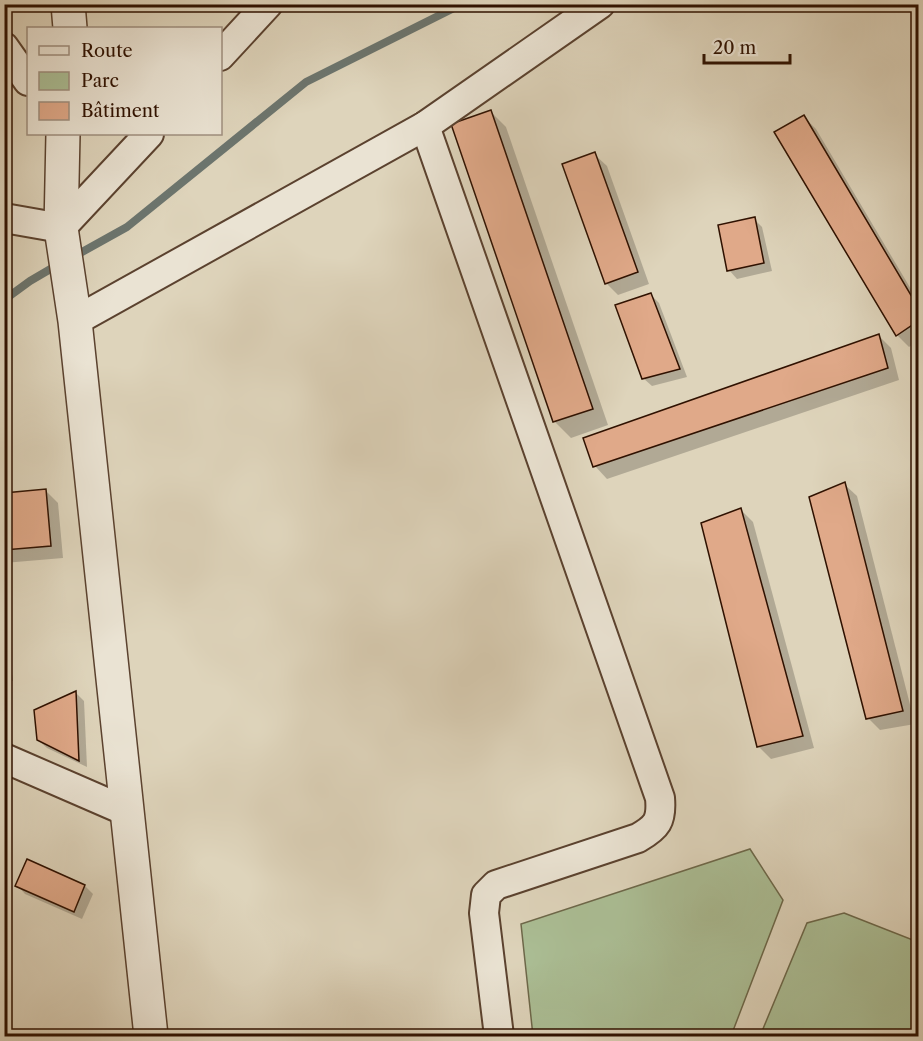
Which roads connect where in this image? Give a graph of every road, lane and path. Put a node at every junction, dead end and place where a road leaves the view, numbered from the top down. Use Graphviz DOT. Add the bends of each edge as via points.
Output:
graph roads {
  1 [pos="69,4"];
  2 [pos="268,4"];
  3 [pos="600,4"];
  4 [pos="70,27"];
  5 [pos="4,47"];
  6 [pos="222,54"];
  7 [pos="27,80"];
  8 [pos="425,126"];
  9 [pos="63,135"];
  10 [pos="148,135"];
  11 [pos="4,218"];
  12 [pos="62,235"];
  13 [pos="73,307"];
  14 [pos="4,758"];
  15 [pos="126,811"];
  16 [pos="151,1036"];
  17 [pos="499,1036"];
  1 -- 4 [label="street"];
  2 -- 6 [label="street"];
  3 -- 8 [label="street"];
  5 -- 7 [label="street"];
  8 -- 13 [label="street"];
  8 -- 17 [label="street" via="660,798 662,816 656,827 638,838 496,885 486,895 484,913"];
  9 -- 12 [label="street"];
  10 -- 12 [label="street"];
  11 -- 12 [label="street"];
  12 -- 13 [label="street"];
  13 -- 15 [label="street"];
  14 -- 15 [label="street"];
  15 -- 16 [label="street"];
}
